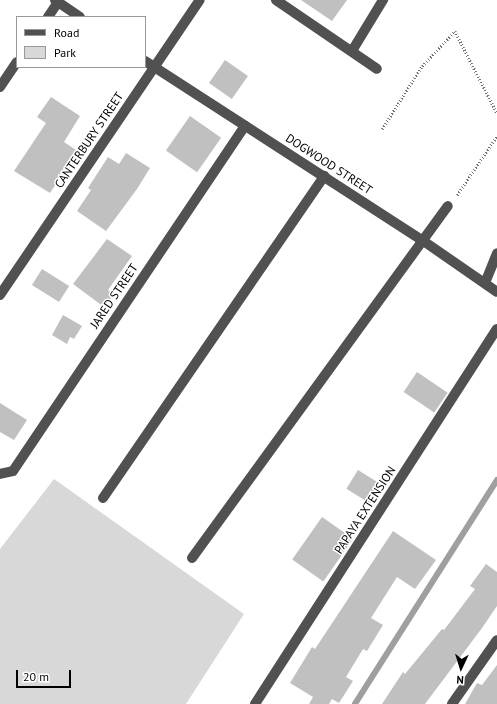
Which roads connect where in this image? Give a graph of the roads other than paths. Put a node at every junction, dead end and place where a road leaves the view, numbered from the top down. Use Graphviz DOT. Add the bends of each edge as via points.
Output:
graph roads {
  1 [pos="200,0"];
  2 [pos="276,0"];
  3 [pos="383,0"];
  4 [pos="57,1"];
  5 [pos="49,16"];
  6 [pos="79,16"];
  7 [pos="352,51"];
  8 [pos="146,62"];
  9 [pos="16,63"];
  10 [pos="154,67"];
  11 [pos="377,69"];
  12 [pos="0,87"];
  13 [pos="245,126"];
  14 [pos="324,176"];
  15 [pos="448,206"];
  16 [pos="422,240"];
  17 [pos="497,253"];
  18 [pos="485,283"];
  19 [pos="497,292"];
  20 [pos="0,295"];
  21 [pos="497,329"];
  22 [pos="0,474"];
  23 [pos="104,498"];
  24 [pos="192,558"];
  25 [pos="497,640"];
  26 [pos="255,704"];
  27 [pos="452,704"];
  1 -- 10 [label="street, CANTERBURY STREET"];
  2 -- 7 [label="street"];
  3 -- 7 [label="street"];
  4 -- 5 [label="street"];
  4 -- 6 [label="street"];
  7 -- 11 [label="street"];
  8 -- 10 [label="street, DOGWOOD STREET"];
  9 -- 12 [label="street"];
  10 -- 13 [label="street, DOGWOOD STREET"];
  10 -- 20 [label="street, CANTERBURY STREET"];
  13 -- 14 [label="street, DOGWOOD STREET"];
  13 -- 22 [label="street, JARED STREET" via="13,471"];
  14 -- 16 [label="street, DOGWOOD STREET"];
  14 -- 23 [label="street"];
  15 -- 16 [label="street"];
  16 -- 18 [label="street, DOGWOOD STREET"];
  16 -- 24 [label="street"];
  17 -- 18 [label="street"];
  18 -- 19 [label="street, DOGWOOD STREET"];
  21 -- 26 [label="street, PAPAYA EXTENSION"];
  25 -- 27 [label="street"];
}
